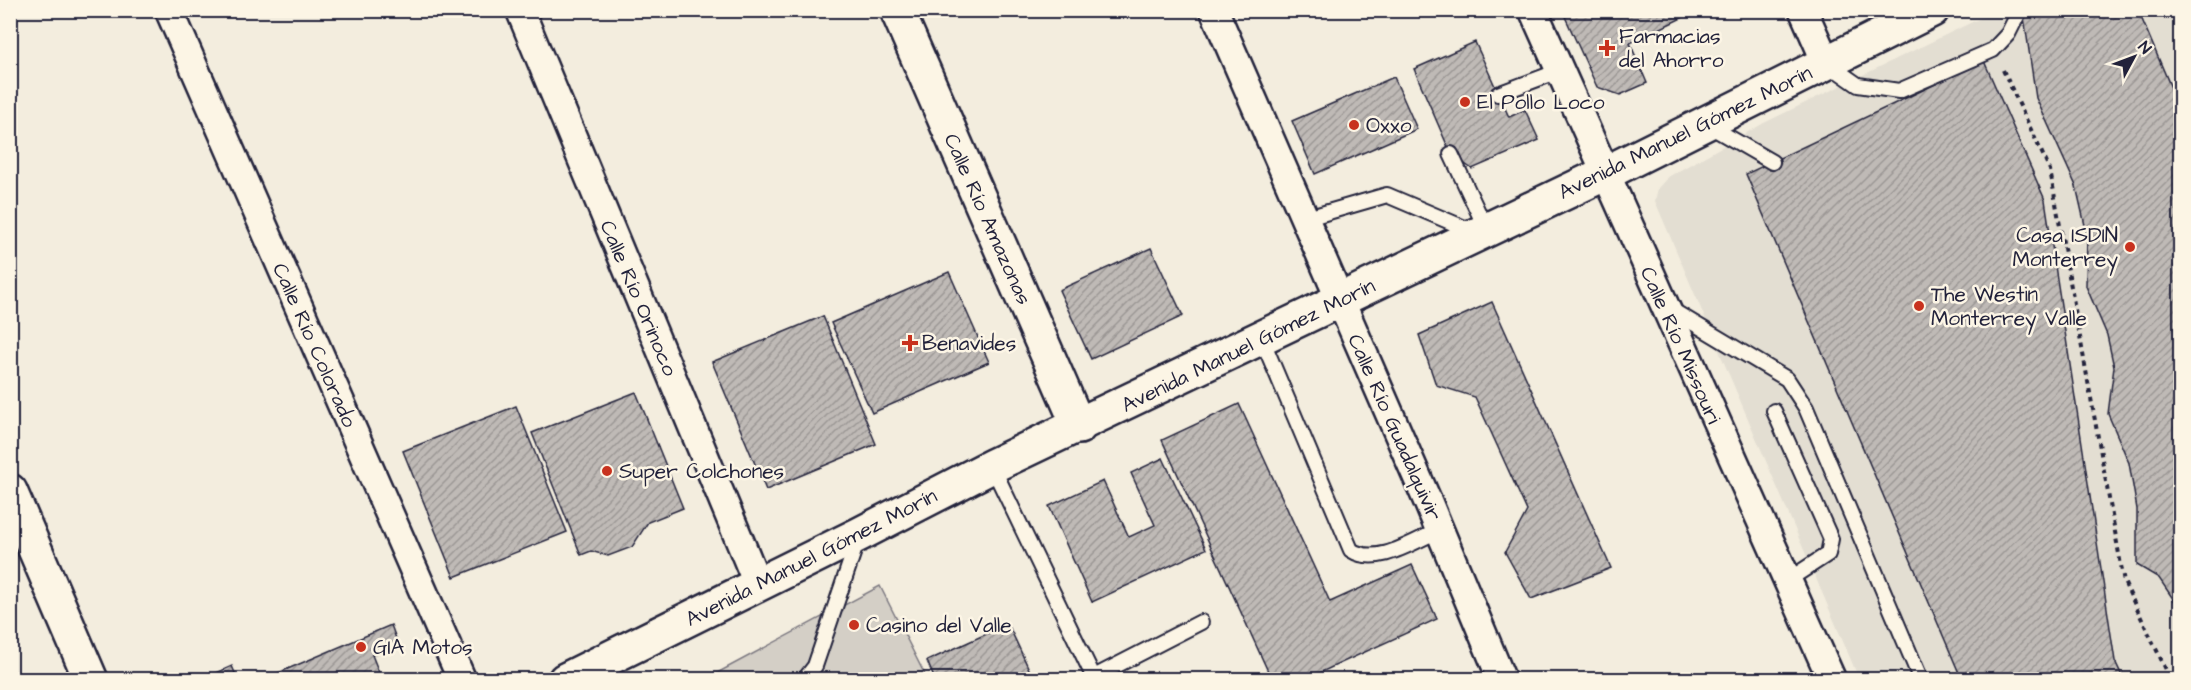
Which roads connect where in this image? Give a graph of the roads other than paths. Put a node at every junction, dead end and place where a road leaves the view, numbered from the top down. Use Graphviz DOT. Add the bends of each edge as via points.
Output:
graph roads {
  1 [pos="169,10"];
  2 [pos="520,10"];
  3 [pos="897,10"];
  4 [pos="1214,10"];
  5 [pos="1533,10"];
  6 [pos="1803,10"];
  7 [pos="1932,10"];
  8 [pos="2020,10"];
  9 [pos="1826,62"];
  10 [pos="1559,71"];
  11 [pos="1498,94"];
  12 [pos="1704,122"];
  13 [pos="1451,154"];
  14 [pos="1772,162"];
  15 [pos="1604,174"];
  16 [pos="1304,219"];
  17 [pos="1482,232"];
  18 [pos="1339,300"];
  19 [pos="1662,304"];
  20 [pos="1262,339"];
  21 [pos="1774,411"];
  22 [pos="1079,427"];
  23 [pos="992,466"];
  24 [pos="10,491"];
  25 [pos="1440,530"];
  26 [pos="860,534"];
  27 [pos="1788,580"];
  28 [pos="759,585"];
  29 [pos="1201,622"];
  30 [pos="1095,678"];
  31 [pos="91,680"];
  32 [pos="462,680"];
  33 [pos="565,680"];
  34 [pos="804,680"];
  35 [pos="1502,680"];
  36 [pos="1832,680"];
  37 [pos="1921,680"];
  1 -- 32 [label="street, Calle Río Colorado"];
  2 -- 28 [label="street, Calle Río Orinoco"];
  3 -- 22 [label="main road, Calle Río Amazonas"];
  4 -- 16 [label="street, Calle Río Guadalquivir"];
  5 -- 10 [label="street, Calle Río Missouri"];
  6 -- 9 [label="street"];
  7 -- 9 [label="main road, Avenida Manuel Gómez Morín"];
  8 -- 9 [label="lane" via="2008,34 1993,50 1899,92 1858,85"];
  9 -- 12 [label="main road, Avenida Manuel Gómez Morín"];
  10 -- 11 [label="lane"];
  10 -- 15 [label="street, Calle Río Missouri"];
  12 -- 14 [label="lane"];
  12 -- 15 [label="main road, Avenida Manuel Gómez Morín"];
  13 -- 17 [label="lane"];
  15 -- 17 [label="main road, Avenida Manuel Gómez Morín"];
  15 -- 19 [label="street, Calle Río Missouri"];
  16 -- 17 [label="lane" via="1387,195"];
  16 -- 18 [label="street, Calle Río Guadalquivir"];
  17 -- 18 [label="main road, Avenida Manuel Gómez Morín"];
  18 -- 20 [label="main road, Avenida Manuel Gómez Morín"];
  18 -- 25 [label="street, Calle Río Guadalquivir"];
  19 -- 27 [label="street, Calle Río Missouri"];
  19 -- 37 [label="lane" via="1787,379 1806,408"];
  20 -- 22 [label="main road, Avenida Manuel Gómez Morín"];
  20 -- 25 [label="lane" via="1351,550 1368,558 1377,556"];
  21 -- 27 [label="lane" via="1831,539 1828,555"];
  22 -- 23 [label="main road, Avenida Manuel Gómez Morín"];
  23 -- 26 [label="main road, Avenida Manuel Gómez Morín"];
  23 -- 30 [label="lane"];
  24 -- 31 [label="main road"];
  25 -- 35 [label="street, Calle Río Guadalquivir"];
  26 -- 28 [label="main road, Avenida Manuel Gómez Morín"];
  26 -- 34 [label="lane" via="815,666"];
  27 -- 36 [label="street, Calle Río Missouri"];
  28 -- 33 [label="main road, Avenida Manuel Gómez Morín"];
  29 -- 30 [label="lane"];
}
